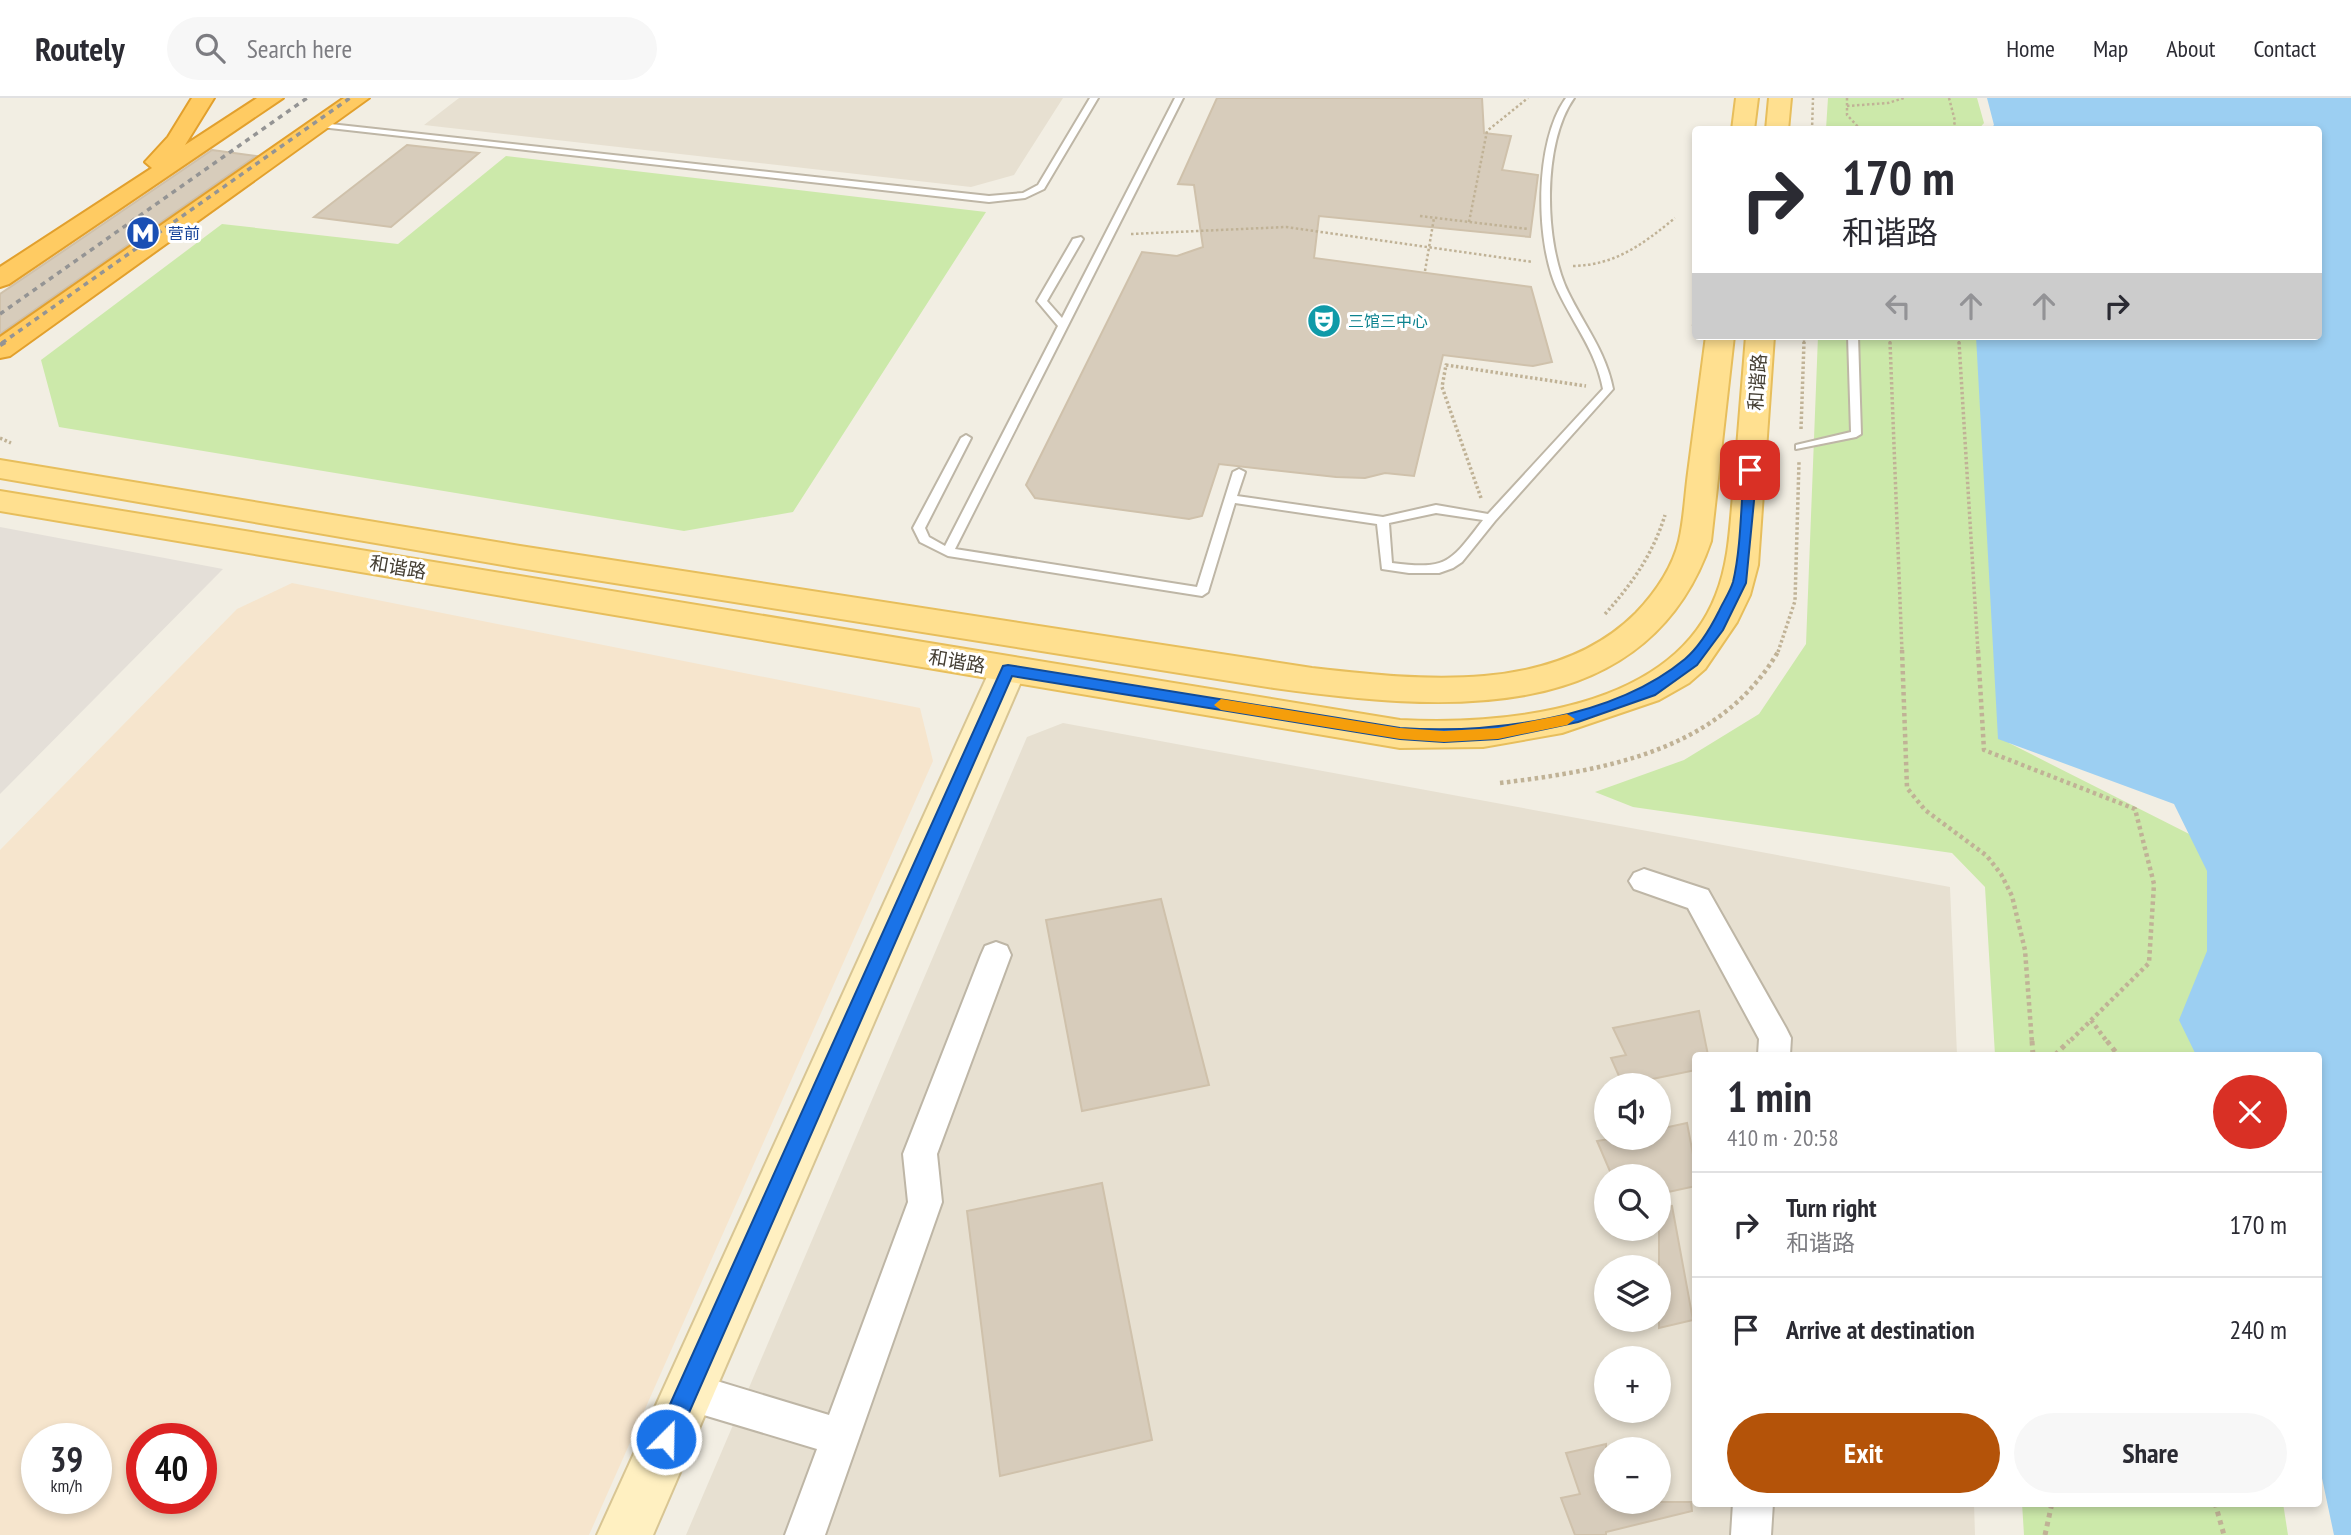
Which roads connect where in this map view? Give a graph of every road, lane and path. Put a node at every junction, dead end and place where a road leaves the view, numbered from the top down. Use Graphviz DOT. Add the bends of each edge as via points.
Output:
graph roads {
  1 [pos="203,98"];
  2 [pos="272,98"];
  3 [pos="358,98"];
  4 [pos="1094,98"];
  5 [pos="1179,98"];
  6 [pos="1528,98"];
  7 [pos="1570,98"];
  8 [pos="1747,98"];
  9 [pos="1780,98"];
  10 [pos="1813,98"];
  11 [pos="1847,98"];
  12 [pos="1904,98"];
  13 [pos="1949,98"];
  14 [pos="1847,106"];
  15 [pos="321,125"];
  16 [pos="1744,126"];
  17 [pos="1777,126"];
  18 [pos="1812,126"];
  19 [pos="1857,126"];
  20 [pos="1954,126"];
  21 [pos="127,195"];
  22 [pos="1420,216"];
  23 [pos="1434,218"];
  24 [pos="1675,218"];
  25 [pos="1469,222"];
  26 [pos="1534,230"];
  27 [pos="1109,235"];
  28 [pos="1078,239"];
  29 [pos="1555,265"];
  30 [pos="1425,271"];
  31 [pos="0,279"];
  32 [pos="1063,325"];
  33 [pos="1720,340"];
  34 [pos="1760,340"];
  35 [pos="1853,340"];
  36 [pos="1890,340"];
  37 [pos="1959,340"];
  38 [pos="0,350"];
  39 [pos="1608,389"];
  40 [pos="966,438"];
  41 [pos="1800,447"];
  42 [pos="0,468"];
  43 [pos="1239,472"];
  44 [pos="1477,488"];
  45 [pos="1230,499"];
  46 [pos="0,501"];
  47 [pos="1491,518"];
  48 [pos="1383,520"];
  49 [pos="948,552"];
  50 [pos="1008,670"];
  51 [pos="1644,881"];
  52 [pos="996,955"];
  53 [pos="2091,1020"];
  54 [pos="1774,1052"];
  55 [pos="2033,1052"];
  56 [pos="2058,1052"];
  57 [pos="2116,1052"];
  58 [pos="687,1391"];
  59 [pos="841,1437"];
  60 [pos="1753,1507"];
  61 [pos="2051,1507"];
  62 [pos="2216,1507"];
  63 [pos="625,1535"];
  64 [pos="805,1535"];
  65 [pos="1751,1535"];
  66 [pos="2045,1535"];
  67 [pos="2224,1535"];
  1 -- 21 [label="highway" via="177,141"];
  2 -- 21 [label="highway"];
  3 -- 15 [label="highway"];
  4 -- 15 [label="lane" via="1041,187 1025,195 989,199"];
  5 -- 27 [label="lane"];
  6 -- 25 [label="path" via="1487,131"];
  7 -- 29 [label="lane" via="1554,138 1545,182 1546,231"];
  8 -- 16 [label="main road"];
  9 -- 17 [label="main road"];
  10 -- 18 [label="path"];
  11 -- 14 [label="path"];
  12 -- 14 [label="path"];
  13 -- 20 [label="path"];
  14 -- 19 [label="path" via="1847,115"];
  15 -- 38 [label="highway"];
  21 -- 31 [label="highway"];
  22 -- 23 [label="path"];
  23 -- 25 [label="path"];
  23 -- 30 [label="path, bridge"];
  24 -- 29 [label="path" via="1630,253 1597,267"];
  25 -- 26 [label="path"];
  27 -- 29 [label="path" via="1286,227"];
  27 -- 32 [label="lane"];
  28 -- 32 [label="lane" via="1042,301"];
  29 -- 39 [label="lane" via="1561,289 1605,365"];
  32 -- 49 [label="lane"];
  33 -- 42 [label="main road, 和谐路" via="1695,541 1670,595 1627,642 1589,665 1550,678 1460,690 1353,687 1216,667"];
  34 -- 50 [label="main road, 和谐路" via="1739,583 1718,626 1692,661 1649,691 1538,727 1444,737 1400,734"];
  35 -- 41 [label="lane" via="1856,434"];
  36 -- 55 [label="path" via="1907,788 1919,808 1988,857 2012,891 2022,931"];
  37 -- 53 [label="path" via="1984,750 2135,809 2154,884 2149,963"];
  39 -- 44 [label="path" via="1446,365 1442,387"];
  39 -- 47 [label="lane"];
  40 -- 49 [label="lane" via="919,528 924,539"];
  43 -- 45 [label="lane"];
  45 -- 48 [label="lane"];
  45 -- 49 [label="lane" via="1202,592"];
  46 -- 50 [label="main road, 和谐路"];
  47 -- 48 [label="lane" via="1436,509"];
  47 -- 48 [label="lane" via="1458,560 1444,570 1421,571 1386,566"];
  50 -- 58 [label="street"];
  51 -- 54 [label="street" via="1698,899 1775,1038"];
  52 -- 59 [label="street" via="920,1154 925,1202"];
  53 -- 56 [label="path"];
  53 -- 57 [label="path"];
  58 -- 59 [label="street"];
  58 -- 63 [label="street"];
  59 -- 64 [label="street"];
  60 -- 65 [label="street"];
  61 -- 66 [label="path"];
  62 -- 67 [label="path"];
}
